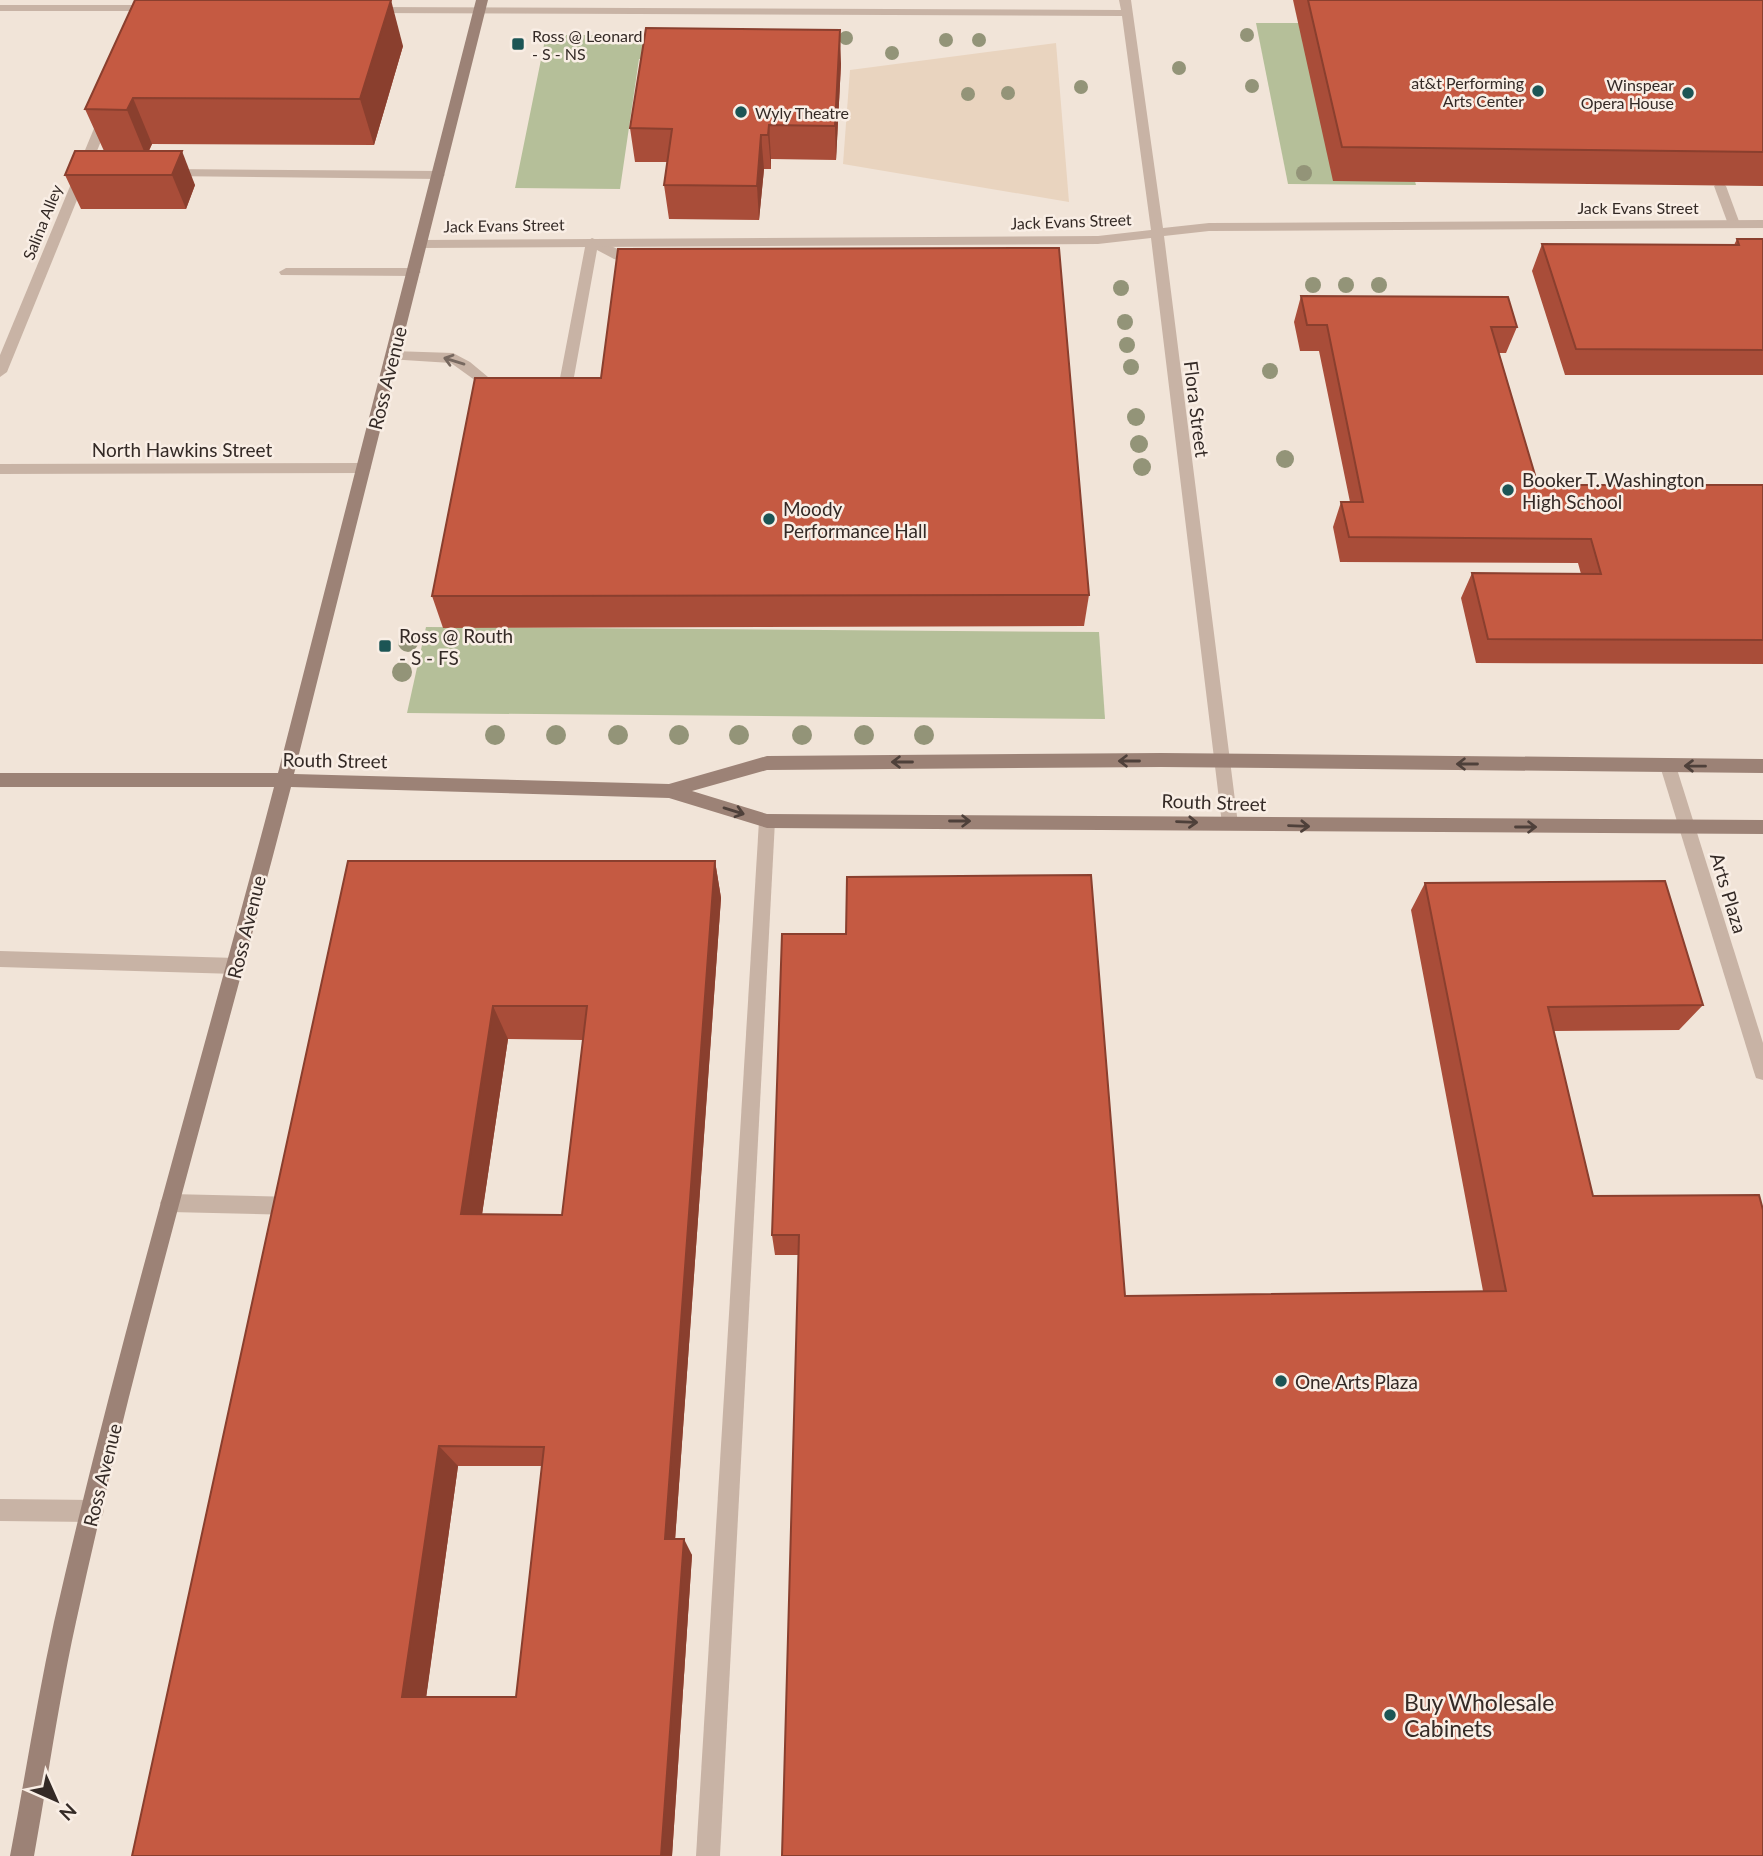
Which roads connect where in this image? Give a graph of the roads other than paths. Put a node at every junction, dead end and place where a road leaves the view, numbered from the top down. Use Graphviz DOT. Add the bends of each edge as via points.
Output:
graph roads {
  1 [pos="481,6"];
  2 [pos="1126,6"];
  3 [pos="0,8"];
  4 [pos="359,9"];
  5 [pos="144,26"];
  6 [pos="113,99"];
  7 [pos="162,173"];
  8 [pos="439,175"];
  9 [pos="1720,186"];
  10 [pos="1734,224"];
  11 [pos="1763,224"];
  12 [pos="1158,233"];
  13 [pos="592,242"];
  14 [pos="422,244"];
  15 [pos="656,262"];
  16 [pos="286,272"];
  17 [pos="414,272"];
  18 [pos="393,356"];
  19 [pos="0,372"];
  20 [pos="561,411"];
  21 [pos="479,421"];
  22 [pos="364,468"];
  23 [pos="0,469"];
  24 [pos="1222,761"];
  25 [pos="1668,766"];
  26 [pos="1763,766"];
  27 [pos="0,780"];
  28 [pos="284,780"];
  29 [pos="669,791"];
  30 [pos="767,821"];
  31 [pos="1230,824"];
  32 [pos="1687,827"];
  33 [pos="1763,827"];
  34 [pos="0,959"];
  35 [pos="236,966"];
  36 [pos="1763,1072"];
  37 [pos="170,1203"];
  38 [pos="303,1206"];
  39 [pos="0,1510"];
  40 [pos="93,1511"];
  41 [pos="22,1856"];
  42 [pos="708,1856"];
  1 -- 2 [label="street"];
  1 -- 4 [label="street"];
  1 -- 8 [label="street, Ross Avenue"];
  2 -- 12 [label="street, Flora Street"];
  3 -- 5 [label="street" via="156,8"];
  6 -- 19 [label="street, Salina Alley" via="88,172"];
  7 -- 8 [label="street"];
  8 -- 14 [label="street, Ross Avenue"];
  9 -- 10 [label="street"];
  10 -- 11 [label="street, Jack Evans Street"];
  10 -- 12 [label="street, Jack Evans Street" via="1209,227"];
  12 -- 13 [label="street, Jack Evans Street" via="1098,240"];
  12 -- 24 [label="street, Flora Street"];
  13 -- 14 [label="street, Jack Evans Street"];
  13 -- 15 [label="street" via="619,256"];
  13 -- 20 [label="street"];
  14 -- 17 [label="street, Ross Avenue"];
  16 -- 17 [label="street"];
  17 -- 18 [label="street, Ross Avenue"];
  21 -- 18 [label="street, one-way" via="483,380 471,367 453,358"];
  18 -- 22 [label="street, Ross Avenue"];
  22 -- 23 [label="street, North Hawkins Street"];
  22 -- 28 [label="street, Ross Avenue"];
  25 -- 24 [label="street, Routh Street, one-way"];
  24 -- 29 [label="street, Routh Street, one-way" via="767,763"];
  24 -- 31 [label="street, Flora Street"];
  26 -- 25 [label="street, Routh Street, one-way"];
  25 -- 32 [label="street, Arts Plaza"];
  27 -- 28 [label="street, Routh Street"];
  28 -- 29 [label="street, Routh Street"];
  28 -- 35 [label="street, Ross Avenue"];
  29 -- 30 [label="street, Routh Street, one-way"];
  30 -- 31 [label="street, Routh Street, one-way"];
  30 -- 42 [label="street"];
  31 -- 32 [label="street, Routh Street, one-way"];
  32 -- 33 [label="street, Routh Street"];
  32 -- 36 [label="street, Arts Plaza"];
  34 -- 35 [label="street"];
  35 -- 37 [label="street, Ross Avenue"];
  37 -- 38 [label="street"];
  37 -- 40 [label="street, Ross Avenue"];
  39 -- 40 [label="street"];
  40 -- 41 [label="street, Ross Avenue" via="65,1623"];
}
